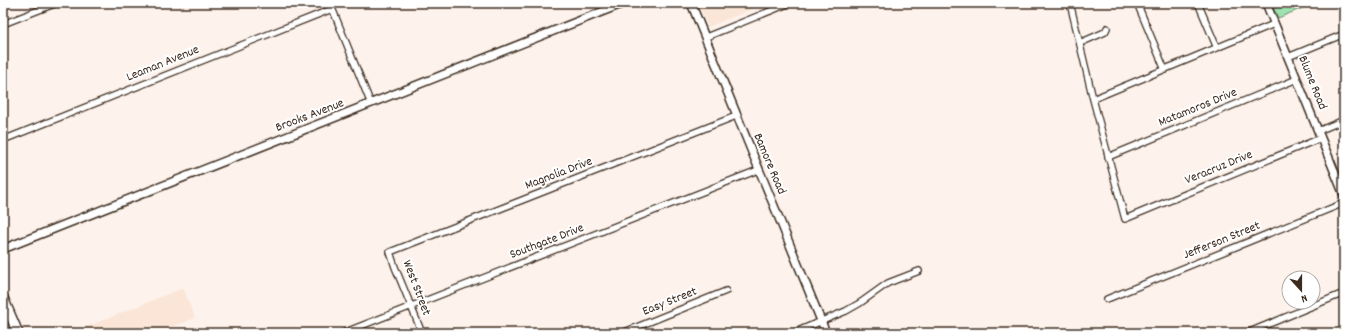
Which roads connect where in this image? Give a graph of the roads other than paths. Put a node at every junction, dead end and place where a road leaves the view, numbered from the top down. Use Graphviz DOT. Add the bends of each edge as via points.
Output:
graph roads {
  1 [pos="57,3"];
  2 [pos="330,3"];
  3 [pos="624,3"];
  4 [pos="691,3"];
  5 [pos="790,3"];
  6 [pos="1070,3"];
  7 [pos="1137,3"];
  8 [pos="1198,3"];
  9 [pos="1266,3"];
  10 [pos="332,9"];
  11 [pos="3,24"];
  12 [pos="1274,24"];
  13 [pos="1107,28"];
  14 [pos="1344,34"];
  15 [pos="706,37"];
  16 [pos="1080,43"];
  17 [pos="1217,48"];
  18 [pos="1288,57"];
  19 [pos="1165,70"];
  20 [pos="1297,79"];
  21 [pos="1093,99"];
  22 [pos="371,104"];
  23 [pos="736,116"];
  24 [pos="1344,120"];
  25 [pos="1318,131"];
  26 [pos="1321,138"];
  27 [pos="3,140"];
  28 [pos="1108,157"];
  29 [pos="758,170"];
  30 [pos="1344,194"];
  31 [pos="1344,203"];
  32 [pos="3,249"];
  33 [pos="390,252"];
  34 [pos="919,271"];
  35 [pos="726,291"];
  36 [pos="1344,293"];
  37 [pos="3,298"];
  38 [pos="1108,299"];
  39 [pos="411,307"];
  40 [pos="6,316"];
  41 [pos="821,321"];
  42 [pos="18,333"];
  43 [pos="343,333"];
  44 [pos="422,333"];
  45 [pos="622,333"];
  46 [pos="793,333"];
  47 [pos="826,333"];
  48 [pos="1247,333"];
  1 -- 11 [label="street"];
  2 -- 10 [label="street"];
  3 -- 22 [label="street, Brooks Avenue"];
  4 -- 15 [label="street, Bamore Road"];
  5 -- 15 [label="street"];
  6 -- 16 [label="street"];
  7 -- 19 [label="street"];
  8 -- 17 [label="street"];
  9 -- 12 [label="street, Blume Road"];
  10 -- 22 [label="street"];
  10 -- 27 [label="street, Leaman Avenue"];
  12 -- 17 [label="street"];
  12 -- 18 [label="street, Blume Road"];
  13 -- 16 [label="street" via="1105,32"];
  14 -- 18 [label="street"];
  15 -- 23 [label="street, Bamore Road"];
  16 -- 21 [label="street"];
  17 -- 19 [label="street"];
  18 -- 20 [label="street, Blume Road"];
  19 -- 21 [label="street"];
  20 -- 25 [label="street, Blume Road"];
  20 -- 28 [label="street, Matamoros Drive"];
  21 -- 28 [label="street"];
  22 -- 32 [label="street, Brooks Avenue"];
  23 -- 29 [label="street, Bamore Road"];
  23 -- 33 [label="street, Magnolia Drive"];
  24 -- 25 [label="street"];
  25 -- 26 [label="street, Blume Road"];
  26 -- 28 [label="street, Veracruz Drive" via="1125,219"];
  26 -- 30 [label="street, Blume Road"];
  29 -- 39 [label="street, Southgate Drive"];
  29 -- 41 [label="street, Bamore Road"];
  31 -- 38 [label="street, Jefferson Street"];
  33 -- 39 [label="street, West Street"];
  34 -- 41 [label="street" via="888,283 846,311"];
  35 -- 45 [label="street, Easy Street"];
  36 -- 48 [label="street"];
  37 -- 40 [label="main road"];
  39 -- 43 [label="street, Southgate Drive"];
  39 -- 44 [label="street, West Street"];
  40 -- 42 [label="main road"];
  41 -- 46 [label="street"];
  41 -- 47 [label="street, Bamore Road"];
}
